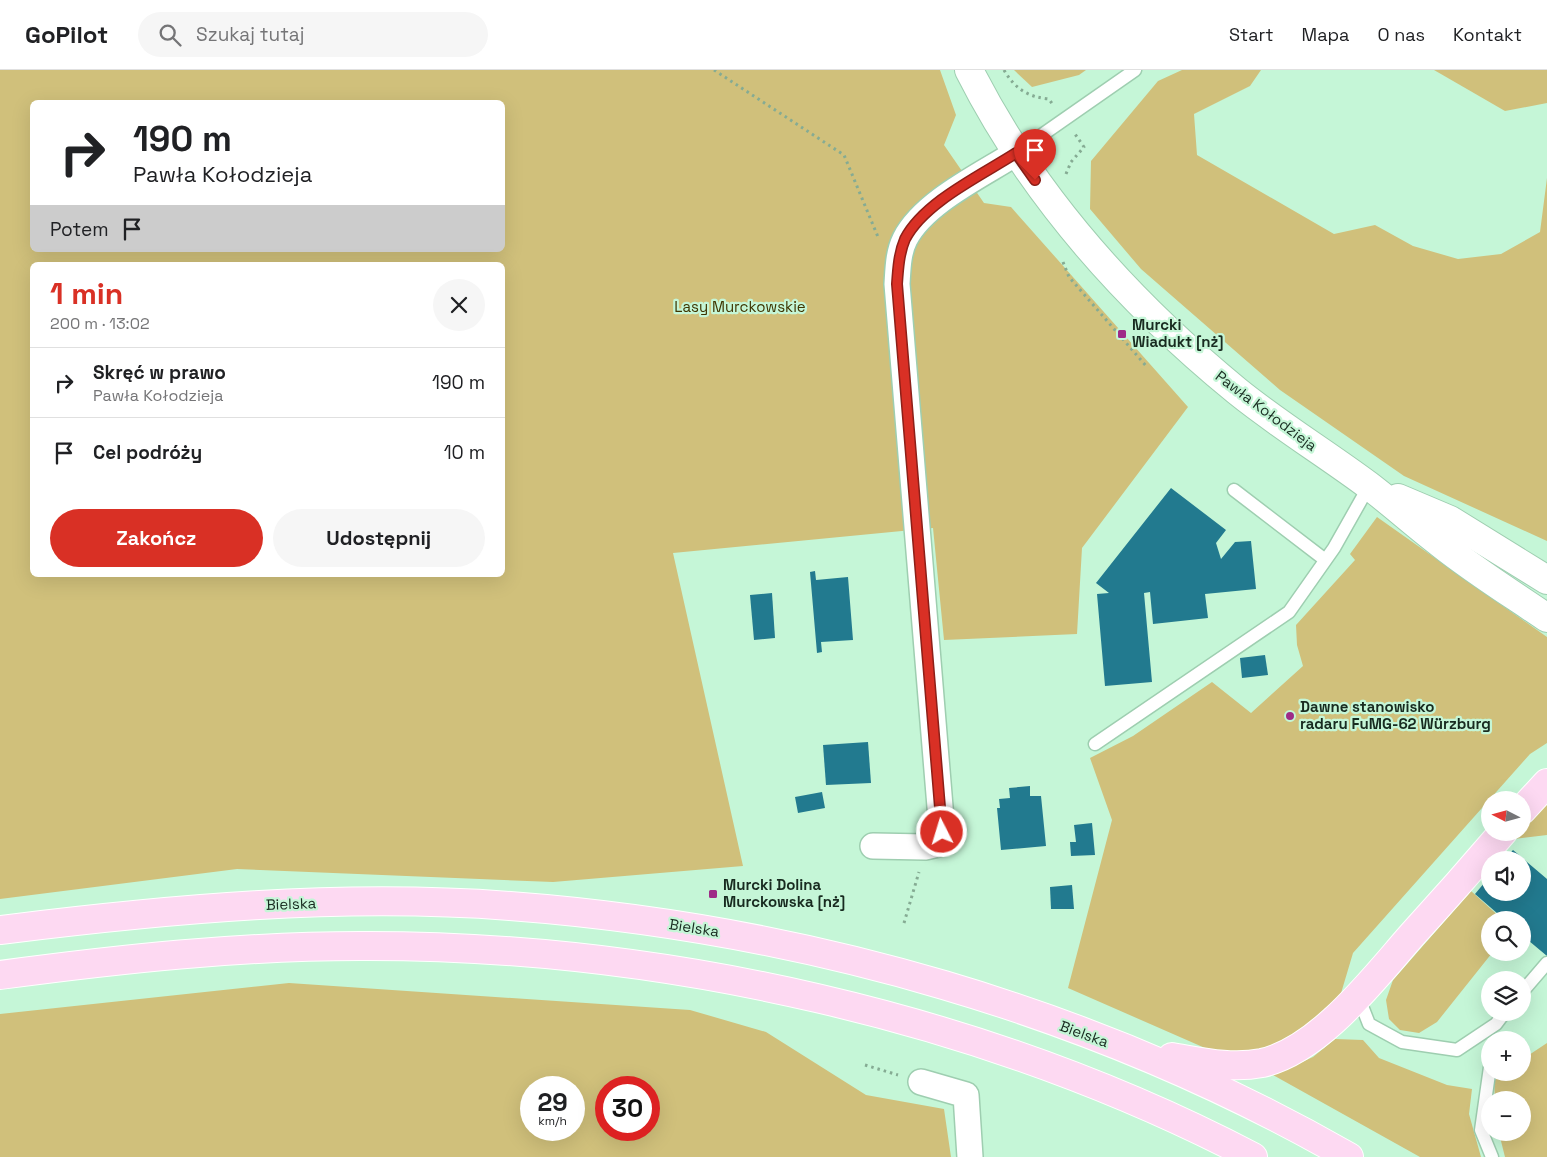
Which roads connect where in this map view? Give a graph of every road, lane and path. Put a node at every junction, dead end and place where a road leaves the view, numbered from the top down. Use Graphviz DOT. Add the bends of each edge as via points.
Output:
graph roads {
  1 [pos="714,70"];
  2 [pos="969,70"];
  3 [pos="1135,70"];
  4 [pos="1016,153"];
  5 [pos="880,241"];
  6 [pos="1369,486"];
  7 [pos="1234,490"];
  8 [pos="1324,559"];
  9 [pos="1547,580"];
  10 [pos="1547,618"];
  11 [pos="1095,744"];
  12 [pos="1547,783"];
  13 [pos="1531,800"];
  14 [pos="1495,841"];
  15 [pos="873,846"];
  16 [pos="920,869"];
  17 [pos="904,923"];
  18 [pos="0,930"];
  19 [pos="1547,963"];
  20 [pos="0,975"];
  21 [pos="1531,982"];
  22 [pos="1358,996"];
  23 [pos="1498,1021"];
  24 [pos="1496,1024"];
  25 [pos="1495,1031"];
  26 [pos="1126,1049"];
  27 [pos="865,1065"];
  28 [pos="1488,1081"];
  29 [pos="921,1082"];
  30 [pos="970,1157"];
  31 [pos="1253,1157"];
  32 [pos="1349,1157"];
  33 [pos="1492,1157"];
  1 -- 5 [label="path" via="844,155"];
  2 -- 4 [label="street, Pawła Kołodzieja"];
  3 -- 4 [label="lane"];
  4 -- 6 [label="street, Pawła Kołodzieja" via="1080,240 1143,308 1237,391"];
  4 -- 15 [label="street" via="931,207 918,219 899,258 897,284 942,832 938,844 925,847"];
  6 -- 8 [label="lane" via="1334,548"];
  6 -- 9 [label="street, Pawła Kołodzieja" via="1450,520"];
  6 -- 10 [label="street, Pawła Kołodzieja" via="1442,545"];
  7 -- 8 [label="lane"];
  8 -- 11 [label="lane" via="1289,612"];
  12 -- 13 [label="main road"];
  14 -- 22 [label="main road"];
  16 -- 17 [label="path"];
  18 -- 26 [label="main road, Bielska" via="174,910 295,903 433,902 590,914 703,929 893,970 1037,1016"];
  19 -- 21 [label="lane"];
  20 -- 31 [label="main road" via="185,953 360,946 518,952 644,967 790,992 936,1031 1026,1060 1114,1094"];
  22 -- 24 [label="lane" via="1369,1024 1402,1042 1458,1050"];
  22 -- 26 [label="main road" via="1310,1041 1287,1055 1262,1063 1230,1067"];
  23 -- 24 [label="lane"];
  24 -- 25 [label="lane"];
  26 -- 32 [label="main road, Bielska" via="1212,1086"];
  27 -- 29 [label="path"];
  28 -- 33 [label="lane" via="1482,1130"];
  29 -- 30 [label="street" via="966,1095"];
}
